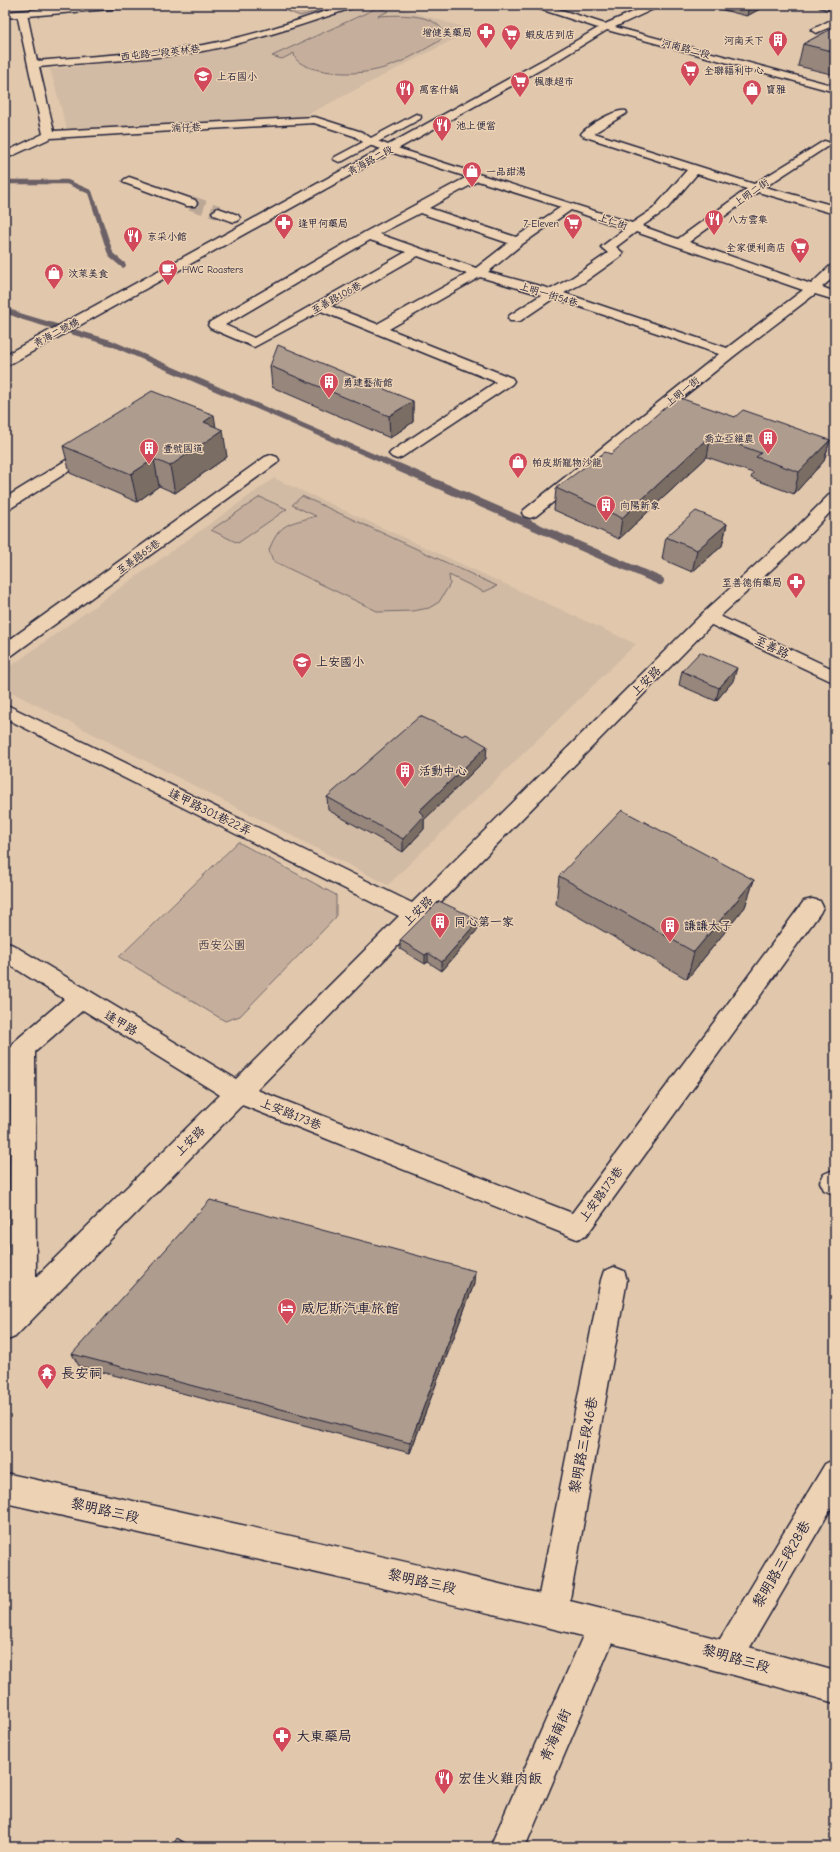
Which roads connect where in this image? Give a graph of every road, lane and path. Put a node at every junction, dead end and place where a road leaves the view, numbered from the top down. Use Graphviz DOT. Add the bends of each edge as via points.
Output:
graph roads {
  1 [pos="121,5"];
  2 [pos="352,5"];
  3 [pos="537,5"];
  4 [pos="562,5"];
  5 [pos="657,5"];
  6 [pos="823,5"];
  7 [pos="835,8"];
  8 [pos="22,14"];
  9 [pos="5,15"];
  10 [pos="594,19"];
  11 [pos="835,21"];
  12 [pos="618,22"];
  13 [pos="606,27"];
  14 [pos="575,29"];
  15 [pos="816,30"];
  16 [pos="34,64"];
  17 [pos="835,80"];
  18 [pos="835,89"];
  19 [pos="425,112"];
  20 [pos="622,114"];
  21 [pos="49,135"];
  22 [pos="370,142"];
  23 [pos="824,144"];
  24 [pos="390,149"];
  25 [pos="5,156"];
  26 [pos="330,165"];
  27 [pos="694,169"];
  28 [pos="476,177"];
  29 [pos="129,181"];
  30 [pos="757,187"];
  31 [pos="191,203"];
  32 [pos="570,206"];
  33 [pos="419,209"];
  34 [pos="835,210"];
  35 [pos="218,212"];
  36 [pos="220,226"];
  37 [pos="634,228"];
  38 [pos="369,235"];
  39 [pos="517,242"];
  40 [pos="680,244"];
  41 [pos="418,251"];
  42 [pos="835,269"];
  43 [pos="478,273"];
  44 [pos="814,288"];
  45 [pos="554,294"];
  46 [pos="835,296"];
  47 [pos="320,306"];
  48 [pos="85,317"];
  49 [pos="515,318"];
  50 [pos="379,329"];
  51 [pos="729,353"];
  52 [pos="5,360"];
  53 [pos="104,442"];
  54 [pos="397,454"];
  55 [pos="271,460"];
  56 [pos="835,498"];
  57 [pos="5,505"];
  58 [pos="530,513"];
  59 [pos="709,617"];
  60 [pos="5,652"];
  61 [pos="835,677"];
  62 [pos="5,710"];
  63 [pos="812,906"];
  64 [pos="416,914"];
  65 [pos="5,951"];
  66 [pos="80,998"];
  67 [pos="238,1093"];
  68 [pos="614,1280"];
  69 [pos="24,1310"];
  70 [pos="5,1328"];
  71 [pos="835,1474"];
  72 [pos="5,1488"];
  73 [pos="552,1610"];
  74 [pos="604,1624"];
  75 [pos="728,1655"];
  76 [pos="835,1687"];
  77 [pos="507,1847"];
  1 -- 8 [label="street"];
  2 -- 16 [label="street, 西屯路二段英林巷" via="305,21 190,50"];
  3 -- 10 [label="street, 河南路二段"];
  4 -- 10 [label="street, 河南路二段"];
  5 -- 12 [label="street, 青海路二段"];
  6 -- 7 [label="street"];
  8 -- 9 [label="street"];
  8 -- 16 [label="street"];
  10 -- 12 [label="street, 河南路二段"];
  10 -- 13 [label="street, 河南路二段"];
  10 -- 14 [label="street"];
  11 -- 15 [label="street"];
  12 -- 13 [label="street, 青海路二段"];
  12 -- 17 [label="street, 河南路二段"];
  13 -- 18 [label="street, 河南路二段"];
  13 -- 24 [label="street, 青海路二段"];
  16 -- 21 [label="street"];
  19 -- 22 [label="street, 青海路二段"];
  20 -- 27 [label="street" via="587,134"];
  21 -- 22 [label="street, 湳仔巷" via="315,120 358,134"];
  21 -- 25 [label="street"];
  22 -- 24 [label="street, 湳仔巷"];
  22 -- 26 [label="street, 青海路二段"];
  23 -- 30 [label="street, 上明二街"];
  24 -- 28 [label="street, 上仁街"];
  24 -- 48 [label="street, 青海路二段"];
  27 -- 30 [label="street"];
  27 -- 37 [label="street" via="656,213"];
  28 -- 32 [label="street, 上仁街"];
  28 -- 33 [label="street"];
  29 -- 31 [label="street"];
  30 -- 34 [label="street"];
  30 -- 40 [label="street, 上明二街"];
  32 -- 37 [label="street, 上仁街"];
  32 -- 39 [label="street"];
  33 -- 38 [label="street"];
  33 -- 39 [label="street"];
  35 -- 36 [label="street" via="238,216"];
  37 -- 40 [label="street, 上仁街"];
  37 -- 45 [label="street" via="607,247 617,254"];
  38 -- 41 [label="street, 上明一街54巷"];
  38 -- 47 [label="street, 至善路106巷" via="215,325 254,343"];
  39 -- 43 [label="street"];
  40 -- 44 [label="street, 上仁街"];
  41 -- 43 [label="street, 上明一街54巷"];
  41 -- 47 [label="street, 至善路106巷"];
  42 -- 44 [label="street, 上明一街"];
  43 -- 45 [label="street, 上明一街54巷"];
  43 -- 50 [label="street"];
  44 -- 46 [label="street, 上仁街"];
  44 -- 51 [label="street, 上明一街"];
  45 -- 49 [label="street"];
  45 -- 51 [label="street, 上明一街54巷"];
  47 -- 50 [label="street"];
  48 -- 52 [label="street, 青海二號橋"];
  50 -- 54 [label="street" via="507,381"];
  51 -- 58 [label="street, 上明一街"];
  53 -- 57 [label="street"];
  55 -- 60 [label="street, 至善路65巷"];
  56 -- 59 [label="street, 上安路" via="799,535"];
  59 -- 61 [label="street, 至善路"];
  59 -- 64 [label="street, 上安路"];
  62 -- 64 [label="street, 逢甲路301巷22弄"];
  63 -- 67 [label="street, 上安路173巷" via="577,1227"];
  64 -- 67 [label="street, 上安路"];
  65 -- 66 [label="street, 逢甲路"];
  66 -- 67 [label="street, 逢甲路"];
  66 -- 69 [label="street" via="23,1048"];
  67 -- 69 [label="street, 上安路"];
  68 -- 73 [label="street, 黎明路三段46巷"];
  69 -- 70 [label="street, 上安路"];
  71 -- 75 [label="street, 黎明路三段28巷"];
  72 -- 73 [label="street, 黎明路三段"];
  73 -- 74 [label="street, 黎明路三段"];
  74 -- 75 [label="street, 黎明路三段"];
  74 -- 77 [label="street, 青海南街"];
  75 -- 76 [label="street, 黎明路三段"];
}
